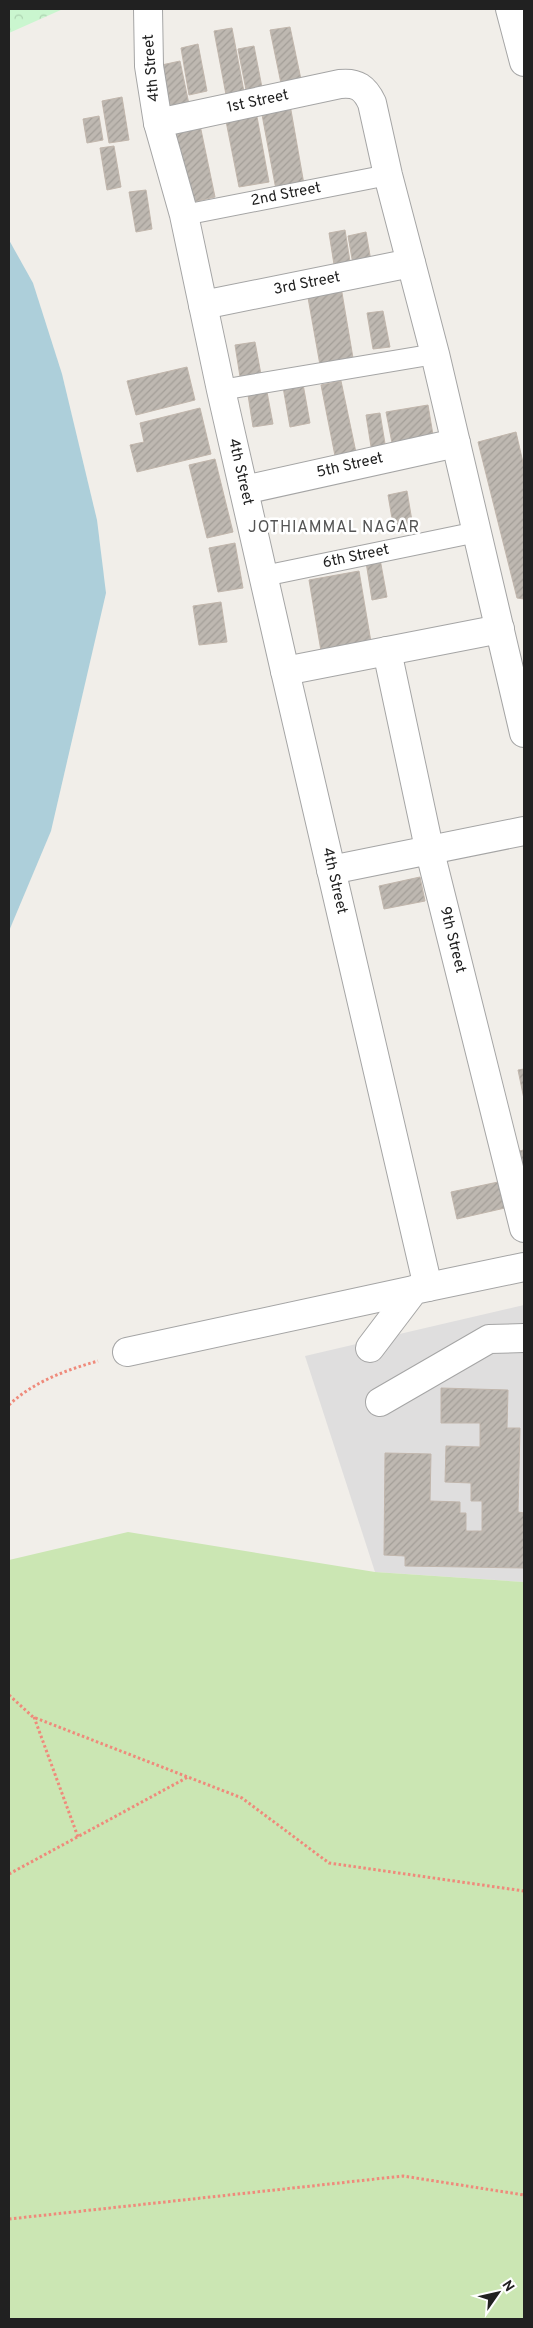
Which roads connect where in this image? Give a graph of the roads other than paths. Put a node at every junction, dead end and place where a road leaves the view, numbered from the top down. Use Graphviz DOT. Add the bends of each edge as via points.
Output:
graph roads {
  1 [pos="148,9"];
  2 [pos="510,9"];
  3 [pos="524,62"];
  4 [pos="158,123"];
  5 [pos="388,176"];
  6 [pos="184,215"];
  7 [pos="411,264"];
  8 [pos="203,305"];
  9 [pos="435,354"];
  10 [pos="221,390"];
  11 [pos="456,442"];
  12 [pos="244,490"];
  13 [pos="477,532"];
  14 [pos="264,576"];
  15 [pos="500,629"];
  16 [pos="387,651"];
  17 [pos="285,671"];
  18 [pos="524,733"];
  19 [pos="524,831"];
  20 [pos="429,848"];
  21 [pos="331,870"];
  22 [pos="524,1228"];
  23 [pos="524,1267"];
  24 [pos="421,1288"];
  25 [pos="524,1338"];
  26 [pos="370,1348"];
  27 [pos="127,1352"];
  28 [pos="380,1402"];
  1 -- 4 [label="street, 4th Street" via="149,66"];
  2 -- 3 [label="street"];
  4 -- 5 [label="street, 1st Street" via="350,83 367,92 372,103"];
  4 -- 6 [label="street, 4th Street"];
  5 -- 6 [label="lane, 2nd Street"];
  5 -- 7 [label="street"];
  6 -- 8 [label="street, 4th Street"];
  7 -- 8 [label="street, 3rd Street"];
  7 -- 9 [label="street"];
  8 -- 10 [label="street, 4th Street"];
  9 -- 10 [label="lane"];
  9 -- 11 [label="street"];
  10 -- 12 [label="street, 4th Street"];
  11 -- 12 [label="street, 5th Street"];
  11 -- 13 [label="street"];
  12 -- 14 [label="street, 4th Street"];
  13 -- 14 [label="lane, 6th Street"];
  13 -- 15 [label="street"];
  14 -- 17 [label="street, 4th Street"];
  15 -- 16 [label="street"];
  15 -- 18 [label="street"];
  16 -- 17 [label="street"];
  16 -- 20 [label="street, 9th Street"];
  17 -- 21 [label="street, 4th Street"];
  19 -- 20 [label="street"];
  20 -- 21 [label="street"];
  20 -- 22 [label="street, 9th Street"];
  21 -- 24 [label="street, 4th Street"];
  23 -- 24 [label="street"];
  24 -- 26 [label="street"];
  24 -- 27 [label="street"];
  25 -- 28 [label="street" via="489,1339"];
}
